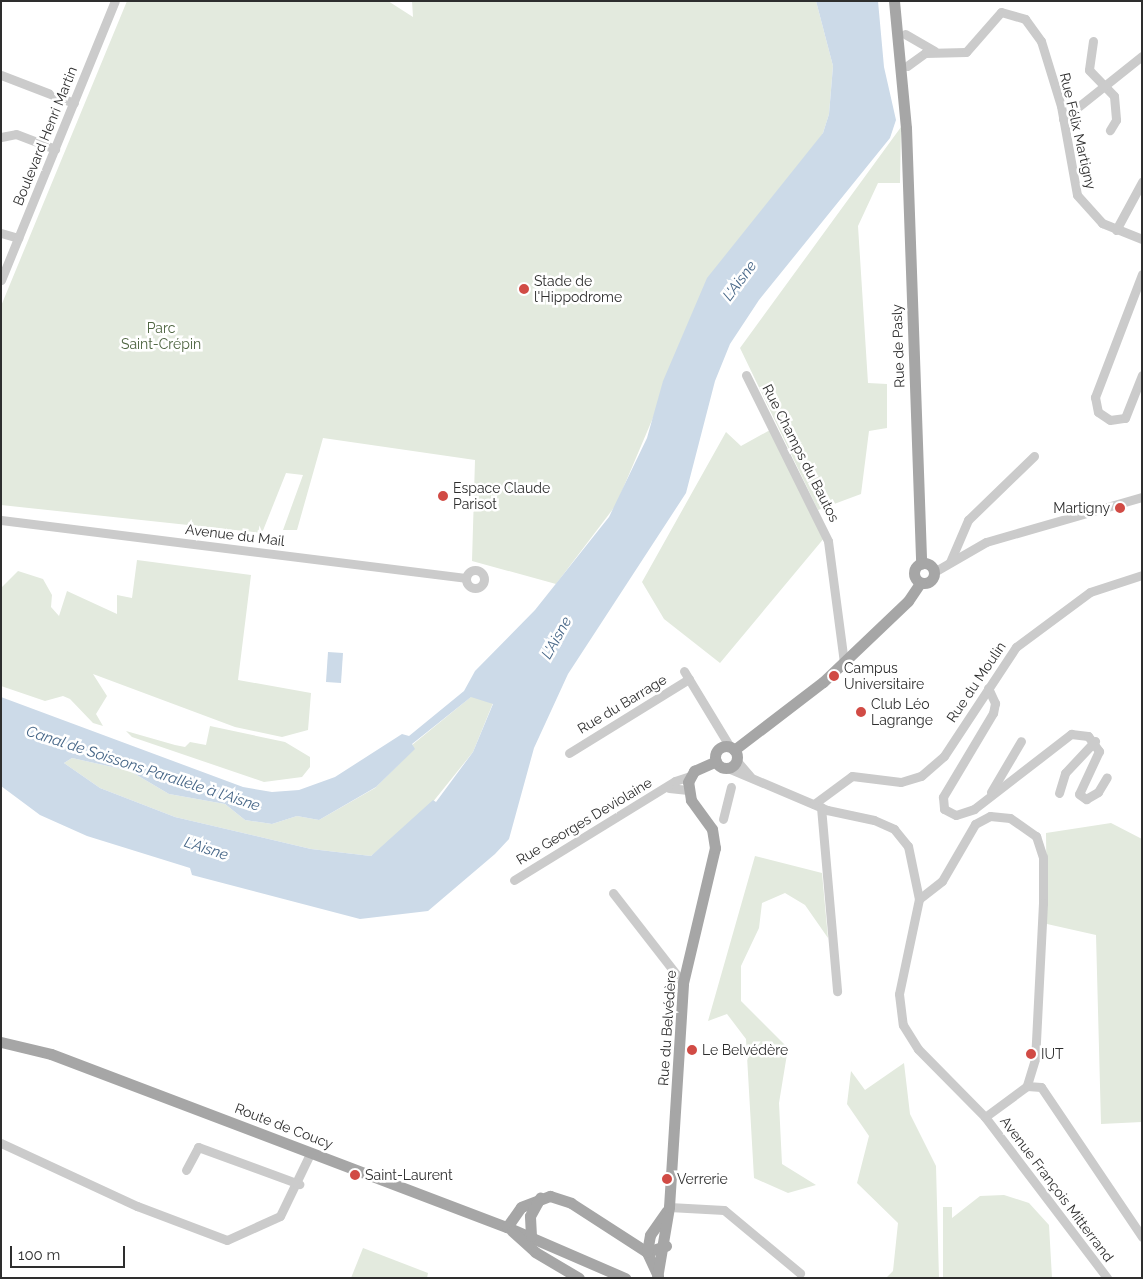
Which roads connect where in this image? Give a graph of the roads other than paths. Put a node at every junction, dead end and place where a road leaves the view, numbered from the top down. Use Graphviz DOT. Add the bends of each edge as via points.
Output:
graph roads {
  1 [pos="115,1"];
  2 [pos="894,1"];
  3 [pos="900,1"];
  4 [pos="905,34"];
  5 [pos="1093,41"];
  6 [pos="935,51"];
  7 [pos="1142,56"];
  8 [pos="907,66"];
  9 [pos="1,75"];
  10 [pos="1103,87"];
  11 [pos="74,103"];
  12 [pos="1064,120"];
  13 [pos="906,128"];
  14 [pos="1110,130"];
  15 [pos="1,137"];
  16 [pos="55,149"];
  17 [pos="1142,182"];
  18 [pos="1116,230"];
  19 [pos="1,233"];
  20 [pos="18,238"];
  21 [pos="1142,239"];
  22 [pos="1142,274"];
  23 [pos="1,280"];
  24 [pos="746,375"];
  25 [pos="1142,375"];
  26 [pos="1034,456"];
  27 [pos="1142,497"];
  28 [pos="1,520"];
  29 [pos="950,562"];
  30 [pos="921,564"];
  31 [pos="934,572"];
  32 [pos="1142,575"];
  33 [pos="465,578"];
  34 [pos="920,583"];
  35 [pos="844,663"];
  36 [pos="684,671"];
  37 [pos="689,679"];
  38 [pos="988,688"];
  39 [pos="1021,741"];
  40 [pos="1095,741"];
  41 [pos="569,753"];
  42 [pos="732,756"];
  43 [pos="716,761"];
  44 [pos="690,776"];
  45 [pos="1107,777"];
  46 [pos="730,787"];
  47 [pos="669,788"];
  48 [pos="688,790"];
  49 [pos="1059,793"];
  50 [pos="988,798"];
  51 [pos="817,806"];
  52 [pos="723,819"];
  53 [pos="514,880"];
  54 [pos="613,893"];
  55 [pos="919,899"];
  56 [pos="683,983"];
  57 [pos="837,991"];
  58 [pos="1,1034"];
  59 [pos="1,1042"];
  60 [pos="51,1054"];
  61 [pos="1027,1086"];
  62 [pos="985,1117"];
  63 [pos="1,1142"];
  64 [pos="311,1152"];
  65 [pos="186,1170"];
  66 [pos="298,1184"];
  67 [pos="540,1198"];
  68 [pos="669,1207"];
  69 [pos="507,1227"];
  70 [pos="650,1235"];
  71 [pos="531,1236"];
  72 [pos="620,1236"];
  73 [pos="1142,1237"];
  74 [pos="666,1246"];
  75 [pos="647,1252"];
  76 [pos="800,1272"];
  77 [pos="658,1277"];
  78 [pos="580,1278"];
  79 [pos="625,1278"];
  80 [pos="1107,1278"];
  1 -- 11 [label="street, Boulevard Henri Martin"];
  2 -- 13 [label="main road, Rue de Pasly"];
  3 -- 4 [label="main road, Rue de Pasly"];
  4 -- 6 [label="street, Rue Félix Martigny"];
  4 -- 8 [label="main road, Rue de Pasly"];
  5 -- 10 [label="street" via="1089,70"];
  6 -- 8 [label="street, Rue Félix Martigny" via="924,52"];
  6 -- 12 [label="street, Rue Félix Martigny" via="966,52 995,16 1008,11 1018,14 1041,41"];
  7 -- 10 [label="street"];
  8 -- 13 [label="main road, Rue de Pasly"];
  9 -- 11 [label="street"];
  10 -- 12 [label="street"];
  10 -- 14 [label="street" via="1114,96 1116,120"];
  11 -- 16 [label="street, Boulevard Henri Martin"];
  12 -- 18 [label="street, Rue Félix Martigny" via="1076,195 1093,217"];
  13 -- 30 [label="main road, Rue de Pasly"];
  15 -- 16 [label="street" via="16,134"];
  16 -- 20 [label="street, Boulevard Henri Martin"];
  17 -- 18 [label="street"];
  18 -- 21 [label="street, Rue Félix Martigny"];
  19 -- 20 [label="street"];
  20 -- 23 [label="street, Boulevard Henri Martin"];
  22 -- 25 [label="street" via="1095,397 1098,412 1110,420 1125,418"];
  24 -- 35 [label="street, Rue Champs du Bautos" via="828,541"];
  26 -- 29 [label="street" via="968,520"];
  27 -- 29 [label="street" via="986,542"];
  28 -- 33 [label="street, Avenue du Mail"];
  29 -- 31 [label="street"];
  30 -- 31 [label="main road" via="928,564"];
  30 -- 34 [label="main road" via="914,575"];
  31 -- 34 [label="main road" via="930,582"];
  32 -- 38 [label="street, Rue du Moulin" via="1090,592 1058,612 1016,647"];
  34 -- 35 [label="main road" via="908,601"];
  35 -- 42 [label="main road"];
  36 -- 37 [label="street"];
  37 -- 41 [label="street, Rue du Barrage"];
  37 -- 42 [label="street"];
  38 -- 50 [label="street" via="995,703 993,713 942,802 944,809 956,815"];
  38 -- 51 [label="street, Rue du Moulin" via="944,756 921,776 901,782 852,776"];
  39 -- 50 [label="street"];
  40 -- 45 [label="street" via="1099,751 1079,794 1086,799 1098,792"];
  40 -- 49 [label="street" via="1065,773"];
  40 -- 50 [label="street" via="1071,734"];
  42 -- 43 [label="main road"];
  42 -- 43 [label="main road, Rue Georges Deviolaine" via="718,750"];
  42 -- 51 [label="street, Avenue François Mitterrand" via="750,776"];
  43 -- 44 [label="main road, Rue Georges Deviolaine"];
  44 -- 47 [label="street, Rue Georges Deviolaine"];
  44 -- 48 [label="main road"];
  46 -- 52 [label="street"];
  47 -- 48 [label="street, Rue Georges Deviolaine"];
  47 -- 53 [label="street, Rue Georges Deviolaine"];
  48 -- 56 [label="main road, Rue du Belvédère" via="712,829 715,848"];
  51 -- 55 [label="street, Avenue François Mitterrand" via="894,828 908,846"];
  51 -- 57 [label="street"];
  54 -- 56 [label="street"];
  55 -- 61 [label="street" via="942,881 975,824 990,816 1010,818 1036,836 1043,857 1044,903 1035,1059"];
  55 -- 62 [label="street, Avenue François Mitterrand" via="899,994 903,1025 918,1049"];
  56 -- 68 [label="main road, Rue du Belvédère"];
  58 -- 60 [label="main road, Route de Coucy"];
  59 -- 60 [label="main road, Route de Coucy"];
  60 -- 64 [label="main road, Route de Coucy"];
  61 -- 62 [label="street, Avenue François Mitterrand"];
  61 -- 73 [label="street" via="1041,1088"];
  62 -- 80 [label="street, Avenue François Mitterrand"];
  63 -- 66 [label="street" via="116,1196 226,1240 280,1216"];
  64 -- 66 [label="street"];
  64 -- 69 [label="main road, Route de Coucy"];
  65 -- 66 [label="street" via="198,1147"];
  67 -- 69 [label="main road" via="521,1207"];
  67 -- 71 [label="main road" via="530,1216"];
  67 -- 72 [label="main road" via="559,1197"];
  68 -- 70 [label="main road"];
  68 -- 74 [label="main road, Rue du Belvédère"];
  68 -- 76 [label="street" via="724,1210"];
  69 -- 71 [label="main road, Route de Coucy"];
  69 -- 78 [label="main road" via="535,1252"];
  70 -- 72 [label="main road"];
  70 -- 74 [label="main road"];
  70 -- 75 [label="main road"];
  71 -- 79 [label="main road, Route de Coucy"];
  72 -- 75 [label="main road"];
  74 -- 75 [label="main road"];
  74 -- 77 [label="main road, Rue du Belvédère"];
  75 -- 77 [label="main road"];
}
